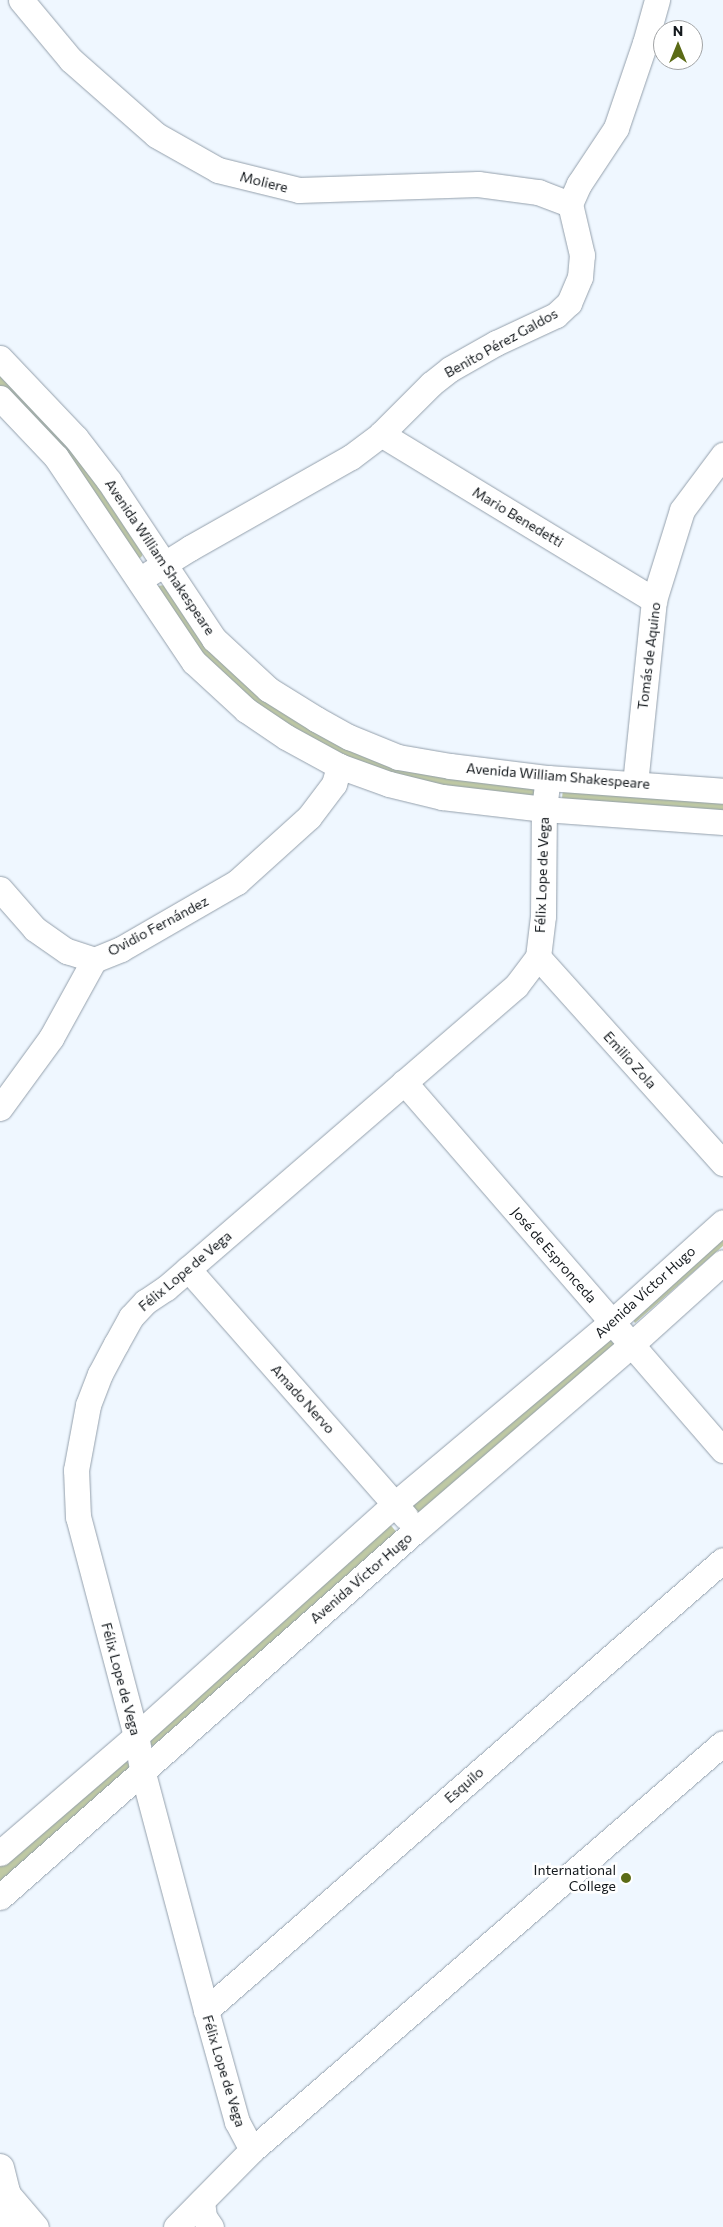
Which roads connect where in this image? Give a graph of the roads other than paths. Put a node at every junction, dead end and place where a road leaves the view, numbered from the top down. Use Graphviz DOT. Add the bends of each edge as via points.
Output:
graph roads {
  1 [pos="21,0"];
  2 [pos="657,0"];
  3 [pos="570,204"];
  4 [pos="0,358"];
  5 [pos="0,398"];
  6 [pos="381,434"];
  7 [pos="723,455"];
  8 [pos="163,565"];
  9 [pos="139,581"];
  10 [pos="654,600"];
  11 [pos="339,766"];
  12 [pos="548,778"];
  13 [pos="636,784"];
  14 [pos="723,791"];
  15 [pos="544,809"];
  16 [pos="723,822"];
  17 [pos="0,889"];
  18 [pos="538,957"];
  19 [pos="94,960"];
  20 [pos="404,1082"];
  21 [pos="0,1108"];
  22 [pos="723,1163"];
  23 [pos="723,1222"];
  24 [pos="723,1262"];
  25 [pos="188,1270"];
  26 [pos="612,1322"];
  27 [pos="632,1344"];
  28 [pos="723,1450"];
  29 [pos="396,1503"];
  30 [pos="416,1530"];
  31 [pos="723,1560"];
  32 [pos="136,1736"];
  33 [pos="723,1743"];
  34 [pos="142,1769"];
  35 [pos="0,1854"];
  36 [pos="0,1897"];
  37 [pos="206,2010"];
  38 [pos="248,2143"];
  39 [pos="202,2201"];
  40 [pos="5,2203"];
  41 [pos="36,2227"];
  42 [pos="176,2227"];
  43 [pos="210,2227"];
  1 -- 3 [label="street, Moliere" via="71,60 156,135 218,170 299,190 478,184 538,192"];
  2 -- 3 [label="street" via="616,128 579,184"];
  3 -- 6 [label="street, Benito Pérez Galdos" via="582,255 580,277 569,302 556,315 450,369"];
  4 -- 8 [label="street, Avenida William Shakespeare" via="76,438 126,505"];
  5 -- 9 [label="street" via="56,457"];
  6 -- 8 [label="street, Benito Pérez Galdos" via="350,457"];
  6 -- 10 [label="street, Mario Benedetti"];
  7 -- 10 [label="street, Tomás de Aquino" via="682,510"];
  8 -- 9 [label="street, Benito Pérez Galdos"];
  8 -- 12 [label="street, Avenida William Shakespeare" via="214,639 240,666 268,689 349,737 398,757"];
  9 -- 11 [label="street" via="194,662 220,688 286,737"];
  10 -- 13 [label="street, Tomás de Aquino"];
  11 -- 15 [label="street" via="442,798"];
  11 -- 19 [label="street, Ovidio Fernández" via="334,784 309,817 237,882"];
  12 -- 13 [label="street, Avenida William Shakespeare"];
  12 -- 15 [label="street, Félix Lope de Vega"];
  13 -- 14 [label="street, Avenida William Shakespeare"];
  15 -- 16 [label="street"];
  15 -- 18 [label="street, Félix Lope de Vega" via="543,916"];
  17 -- 19 [label="street" via="35,929 67,951"];
  18 -- 20 [label="street, Félix Lope de Vega" via="516,986"];
  18 -- 22 [label="street, Emilio Zola"];
  19 -- 21 [label="street, Ovidio Fernández" via="50,1038"];
  20 -- 25 [label="street, Félix Lope de Vega"];
  20 -- 26 [label="street, José de Espronceda"];
  23 -- 26 [label="street, Avenida Víctor Hugo"];
  24 -- 27 [label="street, Avenida Víctor Hugo"];
  25 -- 29 [label="street, Amado Nervo"];
  25 -- 32 [label="street, Félix Lope de Vega" via="145,1302 131,1317 88,1405 76,1470 78,1517"];
  26 -- 27 [label="street, José de Espronceda"];
  26 -- 29 [label="street, Avenida Víctor Hugo"];
  27 -- 28 [label="street, José de Espronceda"];
  27 -- 30 [label="street, Avenida Víctor Hugo"];
  29 -- 30 [label="street, Amado Nervo"];
  29 -- 32 [label="street, Avenida Víctor Hugo"];
  30 -- 34 [label="street, Avenida Víctor Hugo"];
  31 -- 37 [label="street, Esquilo"];
  32 -- 34 [label="street, Félix Lope de Vega"];
  32 -- 35 [label="street, Avenida Víctor Hugo"];
  33 -- 38 [label="street"];
  34 -- 36 [label="street, Avenida Víctor Hugo"];
  34 -- 37 [label="street, Félix Lope de Vega"];
  37 -- 38 [label="street, Félix Lope de Vega" via="237,2122"];
  38 -- 39 [label="street"];
  39 -- 42 [label="street"];
  39 -- 43 [label="street" via="204,2218"];
  40 -- 41 [label="street"];
}
